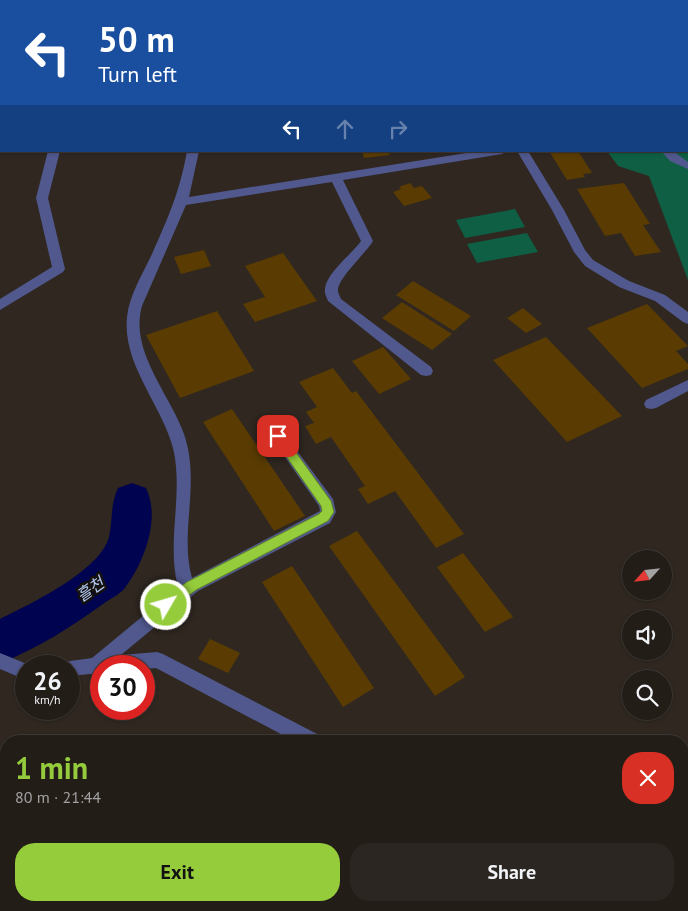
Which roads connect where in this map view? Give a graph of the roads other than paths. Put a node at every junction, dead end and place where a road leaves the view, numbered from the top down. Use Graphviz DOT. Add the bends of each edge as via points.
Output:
graph roads {
  1 [pos="54,152"];
  2 [pos="193,152"];
  3 [pos="496,152"];
  4 [pos="523,152"];
  5 [pos="667,152"];
  6 [pos="688,166"];
  7 [pos="337,179"];
  8 [pos="181,202"];
  9 [pos="0,305"];
  10 [pos="688,319"];
  11 [pos="426,371"];
  12 [pos="688,385"];
  13 [pos="651,404"];
  14 [pos="278,436"];
  15 [pos="187,589"];
  16 [pos="108,655"];
  17 [pos="155,660"];
  18 [pos="0,661"];
  19 [pos="15,668"];
  20 [pos="301,735"];
  1 -- 9 [label="street" via="42,198 59,269"];
  2 -- 8 [label="street"];
  3 -- 7 [label="street"];
  4 -- 10 [label="street" via="589,263 624,284 660,298"];
  5 -- 6 [label="street"];
  7 -- 8 [label="street"];
  7 -- 11 [label="street" via="367,240 334,282 331,291 335,301"];
  8 -- 15 [label="street" via="133,318 143,361 167,410 182,451 185,489 182,571"];
  12 -- 13 [label="street"];
  14 -- 15 [label="street" via="327,504 328,512 324,518"];
  15 -- 16 [label="street"];
  17 -- 20 [label="street"];
  18 -- 19 [label="street"];
}
